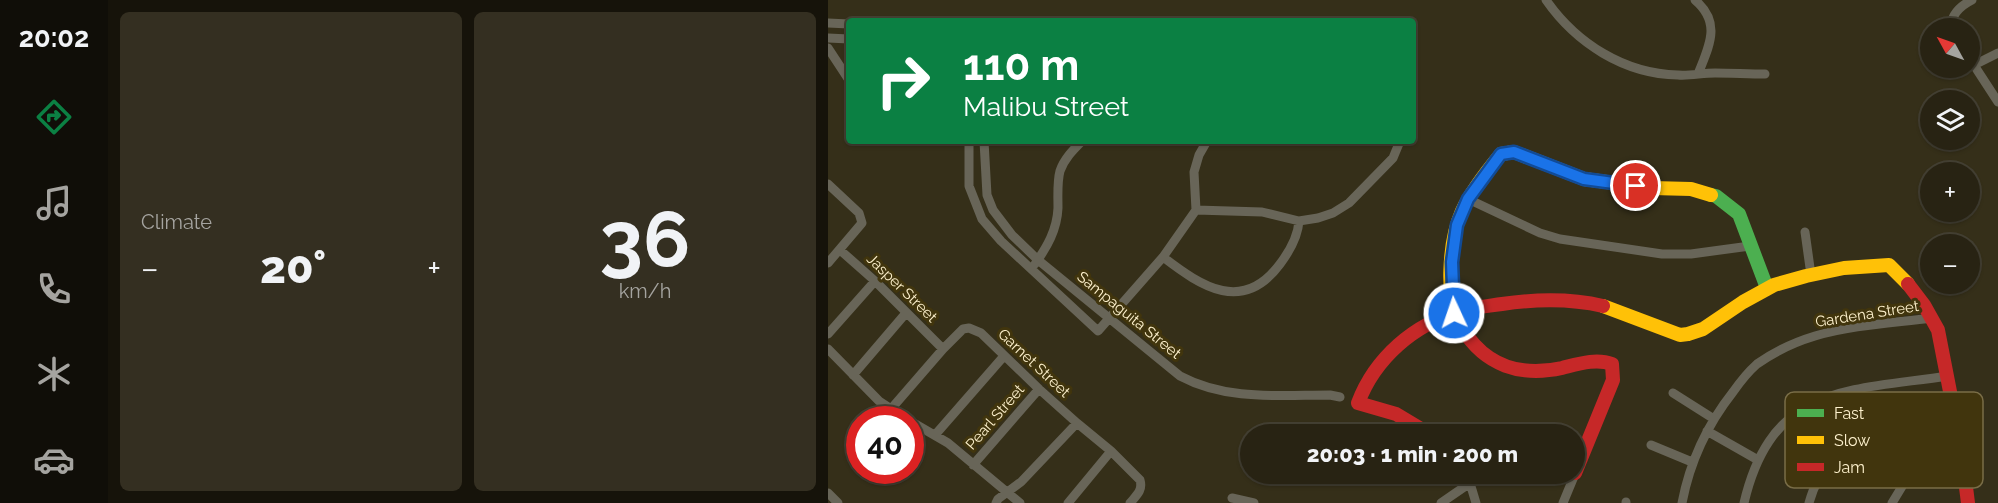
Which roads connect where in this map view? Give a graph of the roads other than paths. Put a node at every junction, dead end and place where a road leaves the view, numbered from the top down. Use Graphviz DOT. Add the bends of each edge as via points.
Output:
graph roads {
  1 [pos="1546,0"];
  2 [pos="1695,0"];
  3 [pos="1972,0"];
  4 [pos="1953,18"];
  5 [pos="828,23"];
  6 [pos="846,24"];
  7 [pos="828,38"];
  8 [pos="846,39"];
  9 [pos="828,48"];
  10 [pos="1998,52"];
  11 [pos="1980,59"];
  12 [pos="1698,74"];
  13 [pos="1765,74"];
  14 [pos="1980,74"];
  15 [pos="846,75"];
  16 [pos="1998,102"];
  17 [pos="969,144"];
  18 [pos="984,144"];
  19 [pos="1079,144"];
  20 [pos="1205,144"];
  21 [pos="1399,144"];
  22 [pos="829,188"];
  23 [pos="1468,199"];
  24 [pos="1196,210"];
  25 [pos="1299,221"];
  26 [pos="1805,232"];
  27 [pos="1750,246"];
  28 [pos="840,250"];
  29 [pos="1163,257"];
  30 [pos="1038,260"];
  31 [pos="828,263"];
  32 [pos="1032,268"];
  33 [pos="1811,275"];
  34 [pos="875,281"];
  35 [pos="1767,288"];
  36 [pos="906,313"];
  37 [pos="1454,313"];
  38 [pos="1109,318"];
  39 [pos="1932,318"];
  40 [pos="828,334"];
  41 [pos="828,349"];
  42 [pos="943,349"];
  43 [pos="1004,356"];
  44 [pos="853,375"];
  45 [pos="1948,376"];
  46 [pos="1039,390"];
  47 [pos="1842,392"];
  48 [pos="1951,392"];
  49 [pos="1673,393"];
  50 [pos="1340,397"];
  51 [pos="886,406"];
  52 [pos="894,406"];
  53 [pos="1714,419"];
  54 [pos="1785,422"];
  55 [pos="1077,423"];
  56 [pos="1412,424"];
  57 [pos="924,429"];
  58 [pos="1707,431"];
  59 [pos="934,435"];
  60 [pos="1585,445"];
  61 [pos="1651,445"];
  62 [pos="1111,451"];
  63 [pos="1758,460"];
  64 [pos="1692,462"];
  65 [pos="973,465"];
  66 [pos="1469,484"];
  67 [pos="1470,484"];
  68 [pos="1570,484"];
  69 [pos="1814,488"];
  70 [pos="1901,488"];
  71 [pos="1966,488"];
  72 [pos="1008,492"];
  73 [pos="1232,498"];
  74 [pos="996,503"];
  75 [pos="1020,503"];
  76 [pos="1068,503"];
  77 [pos="1130,503"];
  78 [pos="1254,503"];
  79 [pos="1441,503"];
  80 [pos="1476,503"];
  81 [pos="1563,503"];
  82 [pos="1682,503"];
  83 [pos="1744,503"];
  84 [pos="1809,503"];
  85 [pos="1892,503"];
  86 [pos="1968,503"];
  1 -- 12 [label="street" via="1559,18 1607,56 1658,73"];
  2 -- 12 [label="street" via="1710,17 1712,28"];
  3 -- 4 [label="street"];
  5 -- 6 [label="street"];
  7 -- 8 [label="street"];
  9 -- 15 [label="street"];
  10 -- 11 [label="street"];
  12 -- 13 [label="street"];
  14 -- 16 [label="street"];
  17 -- 32 [label="street, Sampaguita Street" via="969,186 982,219"];
  18 -- 30 [label="street, Sampaguita Street" via="987,195 993,210"];
  19 -- 30 [label="street" via="1059,173 1054,231"];
  20 -- 24 [label="street" via="1194,172"];
  21 -- 25 [label="street" via="1393,158 1349,203 1333,213"];
  22 -- 28 [label="street" via="859,213 862,223"];
  23 -- 27 [label="street" via="1560,239 1662,254"];
  23 -- 27 [label="street" via="1501,154 1523,154 1584,179 1691,189 1716,196 1739,213"];
  23 -- 37 [label="street" via="1454,237"];
  24 -- 25 [label="street" via="1262,212"];
  24 -- 29 [label="street"];
  25 -- 29 [label="street" via="1285,257 1275,271 1252,289 1238,292 1204,286"];
  26 -- 33 [label="street"];
  27 -- 35 [label="street"];
  28 -- 31 [label="street"];
  28 -- 34 [label="street, Jasper Street"];
  29 -- 38 [label="street"];
  30 -- 32 [label="street"];
  30 -- 38 [label="street, Sampaguita Street"];
  32 -- 38 [label="street, Sampaguita Street" via="1098,331"];
  33 -- 35 [label="street"];
  33 -- 39 [label="street" via="1889,265 1901,274"];
  34 -- 36 [label="street, Jasper Street"];
  34 -- 40 [label="street"];
  35 -- 37 [label="street" via="1689,335 1579,301 1547,298"];
  36 -- 42 [label="street, Jasper Street"];
  36 -- 44 [label="street"];
  37 -- 56 [label="street" via="1396,346 1363,388 1358,403 1386,410"];
  37 -- 60 [label="street" via="1478,348 1510,368 1542,373 1594,360 1612,364 1612,380"];
  38 -- 50 [label="street, Sampaguita Street" via="1198,386 1246,396"];
  39 -- 45 [label="street"];
  39 -- 53 [label="street, Gardena Street" via="1845,330 1791,346 1742,379"];
  41 -- 44 [label="street"];
  42 -- 43 [label="street, Garnet Street" via="969,328 981,333"];
  42 -- 52 [label="street"];
  43 -- 46 [label="street, Garnet Street"];
  43 -- 59 [label="street"];
  44 -- 51 [label="street"];
  45 -- 47 [label="street"];
  45 -- 48 [label="street"];
  46 -- 55 [label="street, Garnet Street"];
  46 -- 65 [label="street, Pearl Street"];
  49 -- 53 [label="street"];
  53 -- 58 [label="street, Gardena Street"];
  54 -- 63 [label="street"];
  55 -- 62 [label="street, Garnet Street"];
  55 -- 72 [label="street"];
  57 -- 59 [label="street"];
  58 -- 63 [label="street"];
  58 -- 64 [label="street, Gardena Street"];
  59 -- 65 [label="street"];
  61 -- 64 [label="street"];
  62 -- 76 [label="street"];
  62 -- 77 [label="street, Garnet Street" via="1140,480 1140,492"];
  63 -- 83 [label="street"];
  64 -- 82 [label="street, Gardena Street"];
  65 -- 72 [label="street"];
  66 -- 79 [label="street"];
  67 -- 80 [label="street"];
  68 -- 81 [label="street"];
  69 -- 84 [label="street"];
  70 -- 85 [label="street"];
  71 -- 86 [label="street"];
  72 -- 74 [label="street"];
  72 -- 75 [label="street"];
  73 -- 78 [label="street"];
}
